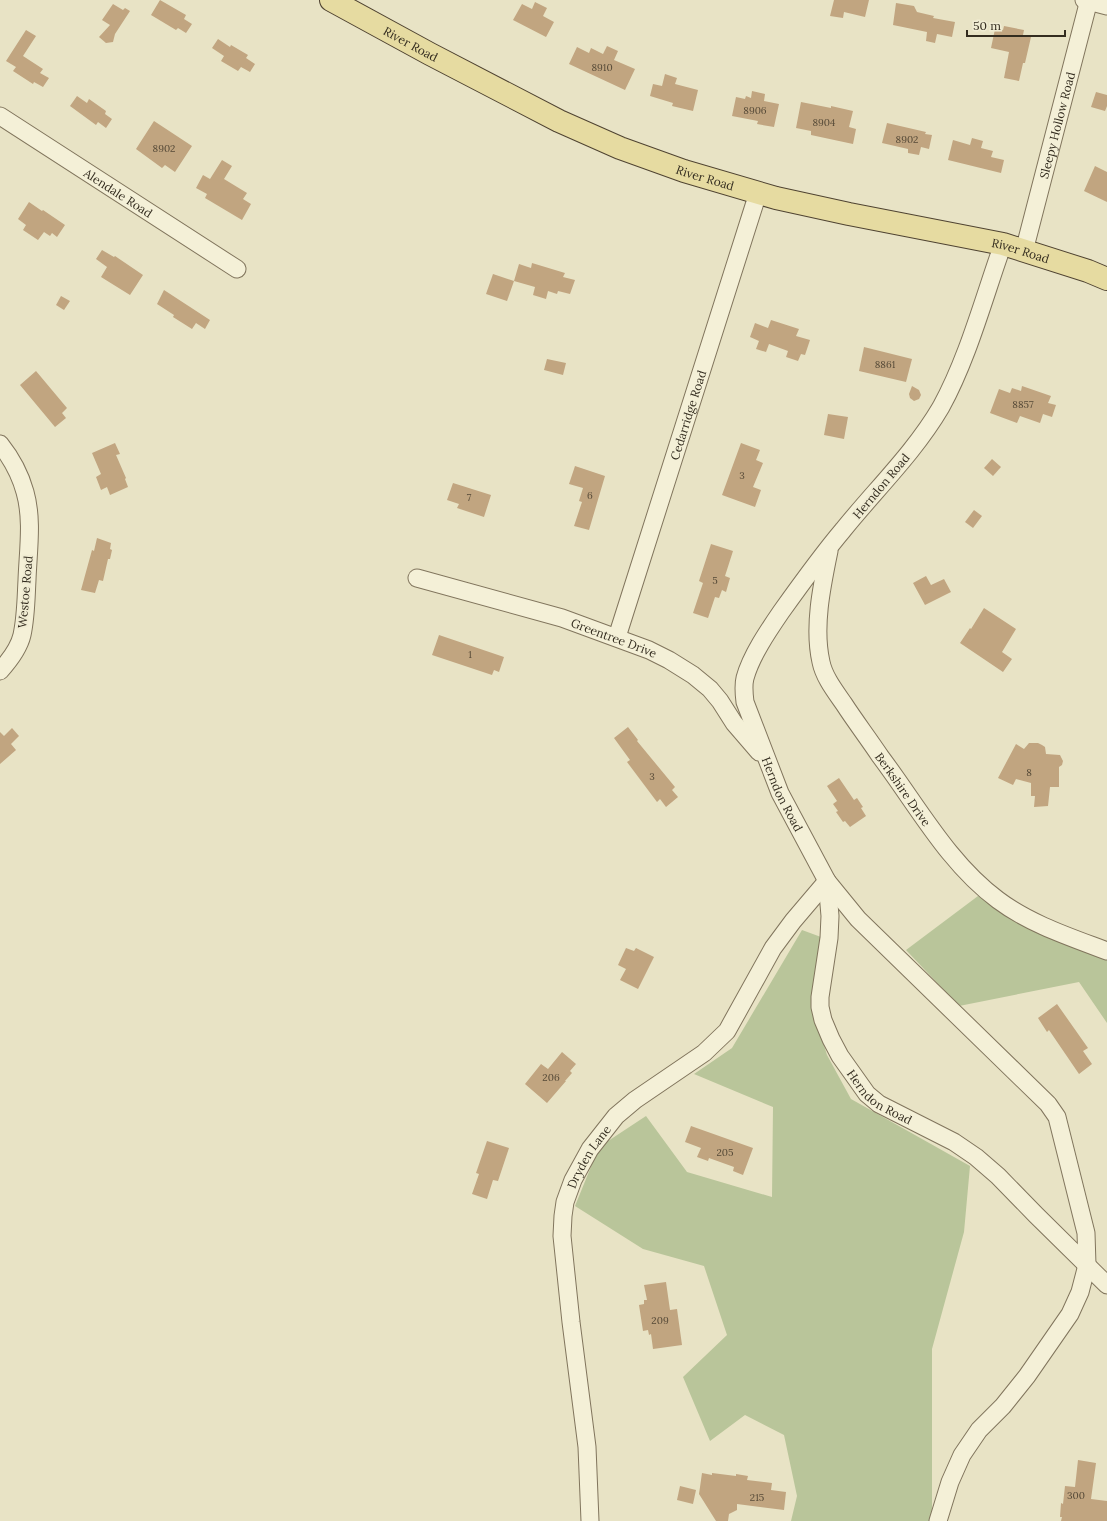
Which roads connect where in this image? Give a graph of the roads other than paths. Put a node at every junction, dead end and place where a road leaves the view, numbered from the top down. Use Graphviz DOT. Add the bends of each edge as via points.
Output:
graph roads {
  1 [pos="332,0"];
  2 [pos="1088,0"];
  3 [pos="1107,6"];
  4 [pos="0,116"];
  5 [pos="758,193"];
  6 [pos="1003,244"];
  7 [pos="1024,251"];
  8 [pos="237,269"];
  9 [pos="1107,279"];
  10 [pos="0,444"];
  11 [pos="830,548"];
  12 [pos="417,578"];
  13 [pos="617,637"];
  14 [pos="0,671"];
  15 [pos="769,764"];
  16 [pos="827,881"];
  17 [pos="1107,951"];
  18 [pos="1087,1265"];
  19 [pos="1107,1285"];
  20 [pos="590,1521"];
  21 [pos="938,1521"];
  1 -- 5 [label="main road, River Road" via="559,121 620,148 684,171"];
  2 -- 3 [label="street"];
  2 -- 7 [label="street, Sleepy Hollow Road"];
  4 -- 8 [label="street, Alendale Road"];
  5 -- 6 [label="main road, River Road" via="849,214"];
  5 -- 13 [label="street, Cedarridge Road"];
  6 -- 7 [label="main road, River Road"];
  6 -- 11 [label="street, Herndon Road" via="958,370 941,406 924,434"];
  7 -- 9 [label="main road, River Road"];
  10 -- 14 [label="street, Westoe Road" via="21,479 30,531 22,635 7,664"];
  11 -- 15 [label="street, Herndon Road" via="805,577 776,620 751,661 746,677 745,702"];
  11 -- 17 [label="street, Berkshire Drive" via="818,616 821,662 831,685 856,722 953,857 976,882 999,901 1027,918"];
  12 -- 13 [label="street, Greentree Drive" via="562,618"];
  13 -- 15 [label="street, Greentree Drive" via="670,660 693,675 715,695 734,723"];
  15 -- 16 [label="street, Herndon Road" via="780,793"];
  16 -- 18 [label="street" via="858,919 1048,1104 1057,1118 1084,1222"];
  16 -- 18 [label="street, Herndon Road" via="829,938 820,1007 840,1056 867,1094 879,1104 954,1142 976,1157"];
  16 -- 20 [label="street, Dryden Lane" via="773,948 727,1031 704,1053 616,1116 590,1149 573,1180 563,1216 562,1236 587,1447"];
  18 -- 19 [label="street, Herndon Road"];
  18 -- 21 [label="street" via="1080,1292 1070,1314 1017,1388 979,1430 962,1455 950,1482"];
}
